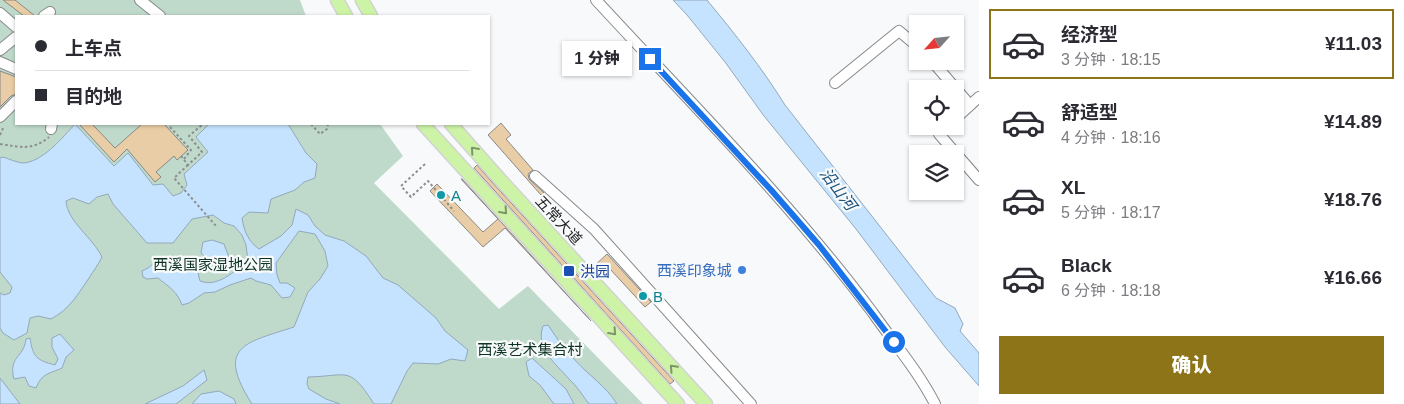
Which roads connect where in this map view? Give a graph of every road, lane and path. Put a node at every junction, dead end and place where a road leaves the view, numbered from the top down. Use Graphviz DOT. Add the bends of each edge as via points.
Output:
graph roads {
  1 [pos="140,0"];
  2 [pos="337,0"];
  3 [pos="362,0"];
  4 [pos="596,0"];
  5 [pos="0,13"];
  6 [pos="159,15"];
  7 [pos="345,15"];
  8 [pos="370,15"];
  9 [pos="15,26"];
  10 [pos="15,38"];
  11 [pos="909,39"];
  12 [pos="0,50"];
  13 [pos="0,62"];
  14 [pos="15,69"];
  15 [pos="940,70"];
  16 [pos="836,83"];
  17 [pos="979,97"];
  18 [pos="15,102"];
  19 [pos="970,105"];
  20 [pos="964,111"];
  21 [pos="0,117"];
  22 [pos="202,125"];
  23 [pos="312,125"];
  24 [pos="328,125"];
  25 [pos="424,125"];
  26 [pos="452,125"];
  27 [pos="52,127"];
  28 [pos="170,127"];
  29 [pos="940,135"];
  30 [pos="0,144"];
  31 [pos="181,156"];
  32 [pos="184,159"];
  33 [pos="425,164"];
  34 [pos="188,165"];
  35 [pos="535,176"];
  36 [pos="979,180"];
  37 [pos="454,211"];
  38 [pos="216,226"];
  39 [pos="678,404"];
  40 [pos="706,404"];
  41 [pos="751,404"];
  42 [pos="935,404"];
  1 -- 6 [label="street"];
  2 -- 7 [label="main road"];
  3 -- 8 [label="main road"];
  4 -- 42 [label="street" via="819,245 926,385"];
  5 -- 9 [label="street"];
  10 -- 12 [label="street"];
  11 -- 16 [label="street" via="899,31"];
  13 -- 14 [label="street"];
  15 -- 19 [label="street"];
  17 -- 19 [label="street"];
  18 -- 21 [label="street"];
  19 -- 20 [label="street"];
  22 -- 34 [label="path" via="190,136 202,152"];
  23 -- 24 [label="path" via="320,134"];
  25 -- 39 [label="main road, one-way"];
  40 -- 26 [label="main road, 五常大道, one-way"];
  27 -- 30 [label="path" via="49,137 28,148"];
  28 -- 32 [label="path" via="191,150"];
  29 -- 36 [label="street"];
  31 -- 32 [label="path"];
  32 -- 34 [label="path"];
  33 -- 37 [label="path" via="401,186 411,197 428,182"];
  34 -- 38 [label="path" via="174,178"];
  35 -- 41 [label="street" via="594,229"];
}
